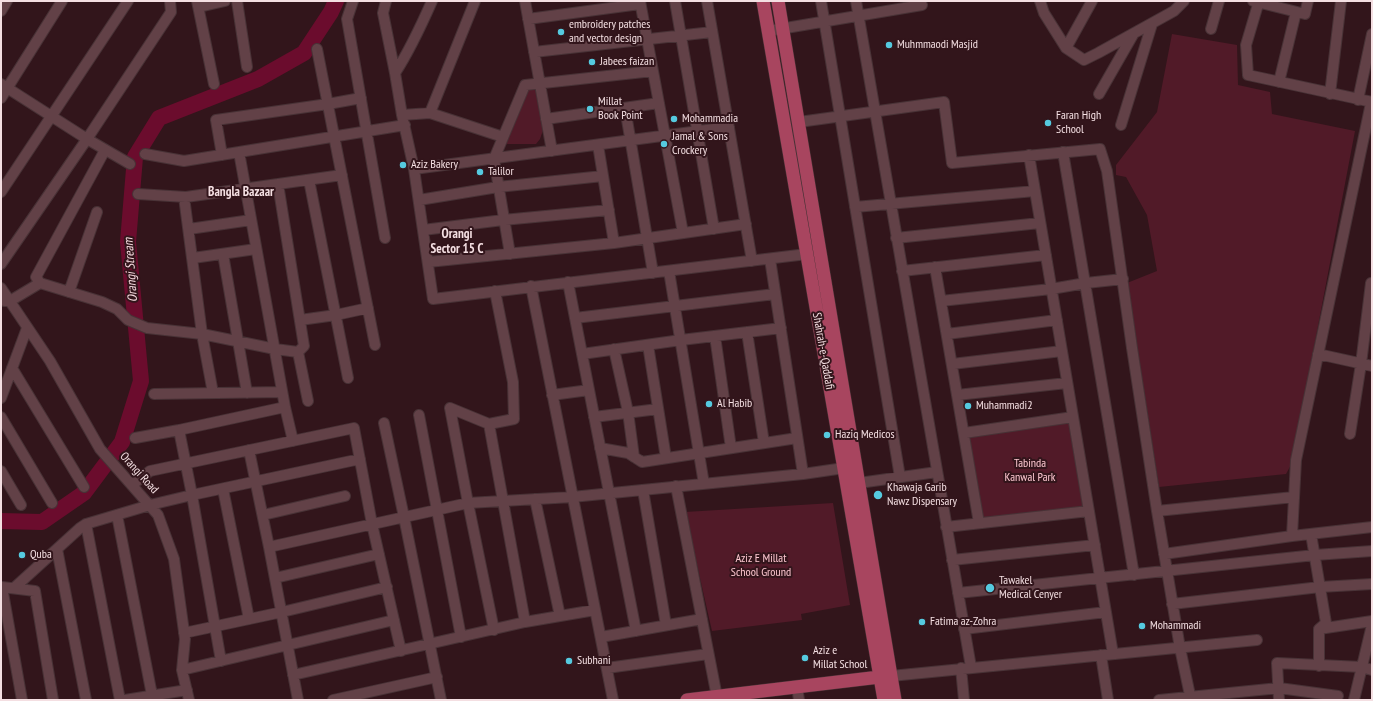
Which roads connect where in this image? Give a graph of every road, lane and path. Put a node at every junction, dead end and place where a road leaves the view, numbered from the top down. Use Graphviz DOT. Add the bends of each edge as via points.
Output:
graph roads {
  1 [pos="7,1"];
  2 [pos="62,1"];
  3 [pos="128,1"];
  4 [pos="170,1"];
  5 [pos="225,1"];
  6 [pos="236,1"];
  7 [pos="352,1"];
  8 [pos="386,1"];
  9 [pos="432,1"];
  10 [pos="475,1"];
  11 [pos="525,1"];
  12 [pos="675,1"];
  13 [pos="707,1"];
  14 [pos="763,1"];
  15 [pos="778,1"];
  16 [pos="821,1"];
  17 [pos="856,1"];
  18 [pos="1040,1"];
  19 [pos="1092,1"];
  20 [pos="1184,1"];
  21 [pos="1219,1"];
  22 [pos="1308,1"];
  23 [pos="1342,1"];
  24 [pos="640,2"];
  25 [pos="1257,2"];
  26 [pos="198,4"];
  27 [pos="893,5"];
  28 [pos="922,5"];
  29 [pos="1,11"];
  30 [pos="1296,12"];
  31 [pos="858,16"];
  32 [pos="528,19"];
  33 [pos="824,21"];
  34 [pos="1152,24"];
  35 [pos="783,28"];
  36 [pos="1211,29"];
  37 [pos="768,31"];
  38 [pos="712,32"];
  39 [pos="1134,33"];
  40 [pos="1372,34"];
  41 [pos="681,36"];
  42 [pos="647,39"];
  43 [pos="1066,48"];
  44 [pos="317,49"];
  45 [pos="534,52"];
  46 [pos="247,67"];
  47 [pos="653,71"];
  48 [pos="395,72"];
  49 [pos="1279,82"];
  50 [pos="214,84"];
  51 [pos="540,84"];
  52 [pos="4,86"];
  53 [pos="1099,94"];
  54 [pos="1330,94"];
  55 [pos="1,98"];
  56 [pos="361,98"];
  57 [pos="1358,100"];
  58 [pos="1371,102"];
  59 [pos="659,103"];
  60 [pos="328,104"];
  61 [pos="625,108"];
  62 [pos="430,112"];
  63 [pos="874,112"];
  64 [pos="402,115"];
  65 [pos="52,116"];
  66 [pos="840,116"];
  67 [pos="546,118"];
  68 [pos="799,122"];
  69 [pos="1369,124"];
  70 [pos="405,125"];
  71 [pos="1121,125"];
  72 [pos="729,127"];
  73 [pos="367,131"];
  74 [pos="697,131"];
  75 [pos="665,136"];
  76 [pos="335,137"];
  77 [pos="503,137"];
  78 [pos="87,139"];
  79 [pos="630,140"];
  80 [pos="598,145"];
  81 [pos="106,150"];
  82 [pos="552,151"];
  83 [pos="239,152"];
  84 [pos="1063,152"];
  85 [pos="145,154"];
  86 [pos="222,155"];
  87 [pos="1029,155"];
  88 [pos="494,159"];
  89 [pos="130,164"];
  90 [pos="414,169"];
  91 [pos="342,175"];
  92 [pos="603,176"];
  93 [pos="308,180"];
  94 [pos="278,184"];
  95 [pos="498,187"];
  96 [pos="245,188"];
  97 [pos="1035,191"];
  98 [pos="1,192"];
  99 [pos="138,194"];
  100 [pos="184,197"];
  101 [pos="419,200"];
  102 [pos="890,203"];
  103 [pos="855,207"];
  104 [pos="608,210"];
  105 [pos="97,212"];
  106 [pos="251,220"];
  107 [pos="504,220"];
  108 [pos="1040,223"];
  109 [pos="746,224"];
  110 [pos="189,229"];
  111 [pos="714,229"];
  112 [pos="423,230"];
  113 [pos="683,233"];
  114 [pos="384,238"];
  115 [pos="648,238"];
  116 [pos="896,238"];
  117 [pos="614,243"];
  118 [pos="256,249"];
  119 [pos="223,254"];
  120 [pos="510,254"];
  121 [pos="807,254"];
  122 [pos="1046,255"];
  123 [pos="193,258"];
  124 [pos="770,259"];
  125 [pos="752,261"];
  126 [pos="428,262"];
  127 [pos="1,264"];
  128 [pos="935,267"];
  129 [pos="669,271"];
  130 [pos="902,271"];
  131 [pos="653,273"];
  132 [pos="1123,280"];
  133 [pos="568,282"];
  134 [pos="40,283"];
  135 [pos="1086,283"];
  136 [pos="1371,283"];
  137 [pos="531,286"];
  138 [pos="1,288"];
  139 [pos="1051,289"];
  140 [pos="495,291"];
  141 [pos="69,292"];
  142 [pos="775,294"];
  143 [pos="5,301"];
  144 [pos="941,301"];
  145 [pos="675,307"];
  146 [pos="368,308"];
  147 [pos="336,315"];
  148 [pos="575,318"];
  149 [pos="300,320"];
  150 [pos="1057,320"];
  151 [pos="27,328"];
  152 [pos="780,328"];
  153 [pos="747,332"];
  154 [pos="202,334"];
  155 [pos="947,334"];
  156 [pos="715,336"];
  157 [pos="681,340"];
  158 [pos="238,341"];
  159 [pos="375,344"];
  160 [pos="648,345"];
  161 [pos="275,349"];
  162 [pos="614,350"];
  163 [pos="298,352"];
  164 [pos="1062,352"];
  165 [pos="582,354"];
  166 [pos="1318,354"];
  167 [pos="952,364"];
  168 [pos="1361,364"];
  169 [pos="1372,366"];
  170 [pos="12,368"];
  171 [pos="348,378"];
  172 [pos="1067,383"];
  173 [pos="589,390"];
  174 [pos="282,392"];
  175 [pos="247,393"];
  176 [pos="154,394"];
  177 [pos="213,394"];
  178 [pos="552,395"];
  179 [pos="957,395"];
  180 [pos="1,398"];
  181 [pos="308,401"];
  182 [pos="285,407"];
  183 [pos="658,409"];
  184 [pos="628,412"];
  185 [pos="419,415"];
  186 [pos="1,417"];
  187 [pos="594,417"];
  188 [pos="1073,417"];
  189 [pos="384,423"];
  190 [pos="489,424"];
  191 [pos="179,430"];
  192 [pos="5,432"];
  193 [pos="964,433"];
  194 [pos="1350,434"];
  195 [pos="135,438"];
  196 [pos="797,438"];
  197 [pos="293,441"];
  198 [pos="764,443"];
  199 [pos="600,448"];
  200 [pos="731,448"];
  201 [pos="248,450"];
  202 [pos="699,453"];
  203 [pos="634,457"];
  204 [pos="666,458"];
  205 [pos="360,459"];
  206 [pos="185,463"];
  207 [pos="844,468"];
  208 [pos="1,471"];
  209 [pos="937,472"];
  210 [pos="803,474"];
  211 [pos="900,477"];
  212 [pos="255,482"];
  213 [pos="859,483"];
  214 [pos="704,484"];
  215 [pos="132,485"];
  216 [pos="676,486"];
  217 [pos="84,487"];
  218 [pos="223,489"];
  219 [pos="643,490"];
  220 [pos="609,493"];
  221 [pos="192,495"];
  222 [pos="345,496"];
  223 [pos="572,497"];
  224 [pos="1294,497"];
  225 [pos="535,499"];
  226 [pos="502,501"];
  227 [pos="52,503"];
  228 [pos="468,503"];
  229 [pos="21,504"];
  230 [pos="150,505"];
  231 [pos="438,509"];
  232 [pos="1089,511"];
  233 [pos="1157,511"];
  234 [pos="117,515"];
  235 [pos="263,515"];
  236 [pos="404,517"];
  237 [pos="979,523"];
  238 [pos="86,524"];
  239 [pos="372,524"];
  240 [pos="946,527"];
  241 [pos="1372,527"];
  242 [pos="1311,534"];
  243 [pos="1292,536"];
  244 [pos="1094,545"];
  245 [pos="269,547"];
  246 [pos="57,549"];
  247 [pos="1372,551"];
  248 [pos="379,554"];
  249 [pos="1164,554"];
  250 [pos="1315,555"];
  251 [pos="952,560"];
  252 [pos="1167,571"];
  253 [pos="1134,575"];
  254 [pos="275,578"];
  255 [pos="1100,578"];
  256 [pos="1372,584"];
  257 [pos="2,587"];
  258 [pos="387,587"];
  259 [pos="1320,587"];
  260 [pos="14,588"];
  261 [pos="958,593"];
  262 [pos="1172,604"];
  263 [pos="595,610"];
  264 [pos="282,612"];
  265 [pos="1106,612"];
  266 [pos="560,616"];
  267 [pos="249,619"];
  268 [pos="702,619"];
  269 [pos="394,620"];
  270 [pos="1372,621"];
  271 [pos="525,622"];
  272 [pos="666,625"];
  273 [pos="1372,625"];
  274 [pos="215,626"];
  275 [pos="964,629"];
  276 [pos="1319,629"];
  277 [pos="494,630"];
  278 [pos="636,630"];
  279 [pos="184,633"];
  280 [pos="462,637"];
  281 [pos="601,637"];
  282 [pos="1257,640"];
  283 [pos="288,645"];
  284 [pos="430,645"];
  285 [pos="1180,648"];
  286 [pos="401,651"];
  287 [pos="708,654"];
  288 [pos="1113,654"];
  289 [pos="1101,655"];
  290 [pos="221,661"];
  291 [pos="1319,666"];
  292 [pos="607,668"];
  293 [pos="966,668"];
  294 [pos="1367,668"];
  295 [pos="182,670"];
  296 [pos="293,675"];
  297 [pos="437,677"];
  298 [pos="886,677"];
  299 [pos="1279,688"];
  300 [pos="186,690"];
  301 [pos="798,694"];
  302 [pos="152,695"];
  303 [pos="717,696"];
  304 [pos="1338,696"];
  305 [pos="1190,698"];
  306 [pos="22,700"];
  307 [pos="53,700"];
  308 [pos="86,700"];
  309 [pos="120,700"];
  310 [pos="126,700"];
  311 [pos="189,700"];
  312 [pos="298,700"];
  313 [pos="333,700"];
  314 [pos="441,700"];
  315 [pos="613,700"];
  316 [pos="687,700"];
  317 [pos="884,700"];
  318 [pos="896,700"];
  319 [pos="964,700"];
  320 [pos="1108,700"];
  321 [pos="1159,700"];
  322 [pos="1279,700"];
  323 [pos="1354,700"];
  1 -- 29 [label="street"];
  2 -- 52 [label="street"];
  3 -- 65 [label="street"];
  4 -- 78 [label="street" via="171,12"];
  5 -- 26 [label="street"];
  6 -- 46 [label="street"];
  7 -- 56 [label="street" via="347,19"];
  8 -- 48 [label="street" via="383,14"];
  9 -- 48 [label="street" via="417,36"];
  10 -- 62 [label="street"];
  11 -- 32 [label="street"];
  12 -- 41 [label="street"];
  13 -- 38 [label="street"];
  14 -- 37 [label="main road, Shahrah-e-Qaddafi"];
  15 -- 35 [label="main road, Shahrah-e-Qaddafi"];
  16 -- 33 [label="street"];
  17 -- 31 [label="street"];
  18 -- 43 [label="street" via="1044,13"];
  19 -- 43 [label="street"];
  20 -- 34 [label="street" via="1174,11"];
  21 -- 36 [label="street"];
  22 -- 30 [label="street" via="1305,14"];
  23 -- 54 [label="street"];
  24 -- 32 [label="street"];
  24 -- 42 [label="street"];
  25 -- 30 [label="street"];
  25 -- 49 [label="street" via="1246,45 1248,75"];
  26 -- 50 [label="street"];
  27 -- 28 [label="street"];
  27 -- 31 [label="street"];
  30 -- 49 [label="street"];
  31 -- 33 [label="street"];
  31 -- 63 [label="street"];
  32 -- 45 [label="street"];
  33 -- 35 [label="street"];
  33 -- 66 [label="street"];
  34 -- 39 [label="street"];
  34 -- 71 [label="street"];
  35 -- 37 [label="street"];
  35 -- 68 [label="main road, Shahrah-e-Qaddafi"];
  37 -- 121 [label="main road, Shahrah-e-Qaddafi"];
  38 -- 41 [label="street"];
  38 -- 72 [label="street"];
  39 -- 43 [label="street" via="1084,60"];
  39 -- 53 [label="street"];
  40 -- 57 [label="street"];
  41 -- 42 [label="street"];
  41 -- 74 [label="street"];
  42 -- 45 [label="street"];
  42 -- 47 [label="street"];
  44 -- 60 [label="street"];
  45 -- 51 [label="street"];
  47 -- 51 [label="street"];
  47 -- 59 [label="street"];
  48 -- 64 [label="street"];
  49 -- 54 [label="street"];
  51 -- 67 [label="street"];
  51 -- 77 [label="street" via="525,85"];
  52 -- 55 [label="street"];
  52 -- 65 [label="street"];
  54 -- 57 [label="street"];
  56 -- 60 [label="street"];
  56 -- 73 [label="street"];
  57 -- 58 [label="street"];
  58 -- 69 [label="street"];
  59 -- 61 [label="street"];
  59 -- 75 [label="street"];
  60 -- 76 [label="street"];
  60 -- 86 [label="street" via="216,120"];
  61 -- 67 [label="street"];
  61 -- 79 [label="street"];
  62 -- 64 [label="street"];
  62 -- 77 [label="street"];
  63 -- 66 [label="street"];
  63 -- 87 [label="street" via="944,102 952,163"];
  63 -- 102 [label="street"];
  64 -- 70 [label="street"];
  65 -- 78 [label="street"];
  65 -- 98 [label="street"];
  66 -- 68 [label="street"];
  66 -- 103 [label="street"];
  67 -- 82 [label="street"];
  68 -- 213 [label="main road, Shahrah-e-Qaddafi"];
  69 -- 166 [label="street"];
  70 -- 73 [label="street"];
  70 -- 90 [label="street"];
  72 -- 74 [label="street"];
  72 -- 109 [label="street"];
  73 -- 76 [label="street"];
  73 -- 114 [label="street"];
  74 -- 75 [label="street"];
  74 -- 111 [label="street"];
  75 -- 79 [label="street"];
  75 -- 113 [label="street"];
  76 -- 83 [label="street"];
  76 -- 91 [label="street"];
  77 -- 88 [label="street"];
  78 -- 81 [label="street"];
  78 -- 127 [label="street"];
  79 -- 80 [label="street"];
  79 -- 115 [label="street"];
  80 -- 82 [label="street"];
  80 -- 92 [label="street"];
  81 -- 89 [label="street"];
  81 -- 134 [label="street" via="36,277"];
  82 -- 88 [label="street"];
  83 -- 86 [label="street"];
  83 -- 96 [label="street"];
  84 -- 87 [label="street"];
  84 -- 132 [label="street" via="1100,149 1108,172"];
  84 -- 135 [label="street"];
  85 -- 86 [label="street" via="184,161"];
  87 -- 97 [label="street"];
  88 -- 90 [label="street"];
  88 -- 95 [label="street"];
  90 -- 101 [label="street"];
  91 -- 93 [label="street"];
  91 -- 146 [label="street"];
  92 -- 95 [label="street"];
  92 -- 104 [label="street"];
  93 -- 94 [label="street"];
  93 -- 147 [label="street"];
  94 -- 96 [label="street"];
  94 -- 149 [label="street"];
  95 -- 101 [label="street"];
  95 -- 107 [label="street"];
  96 -- 100 [label="street"];
  96 -- 106 [label="street"];
  97 -- 102 [label="street"];
  97 -- 108 [label="street"];
  99 -- 100 [label="street"];
  100 -- 110 [label="street"];
  101 -- 112 [label="street"];
  102 -- 103 [label="street"];
  102 -- 116 [label="street"];
  103 -- 211 [label="street"];
  104 -- 107 [label="street"];
  104 -- 117 [label="street"];
  105 -- 141 [label="street"];
  106 -- 110 [label="street"];
  106 -- 118 [label="street"];
  107 -- 112 [label="street"];
  107 -- 120 [label="street"];
  108 -- 116 [label="street"];
  108 -- 122 [label="street"];
  109 -- 111 [label="street"];
  109 -- 125 [label="street"];
  110 -- 123 [label="street"];
  111 -- 113 [label="street"];
  112 -- 126 [label="street"];
  113 -- 115 [label="street"];
  115 -- 117 [label="street"];
  115 -- 131 [label="street"];
  116 -- 130 [label="street"];
  117 -- 120 [label="street"];
  118 -- 119 [label="street"];
  118 -- 161 [label="street"];
  119 -- 123 [label="street"];
  119 -- 158 [label="street"];
  120 -- 126 [label="street"];
  121 -- 124 [label="street"];
  121 -- 207 [label="main road, Shahrah-e-Qaddafi"];
  122 -- 128 [label="street"];
  122 -- 139 [label="street"];
  123 -- 154 [label="street"];
  124 -- 125 [label="street"];
  124 -- 142 [label="street"];
  125 -- 129 [label="street"];
  126 -- 140 [label="street" via="433,299"];
  128 -- 130 [label="street"];
  128 -- 144 [label="street"];
  129 -- 131 [label="street"];
  129 -- 145 [label="street"];
  130 -- 209 [label="street"];
  131 -- 133 [label="street"];
  132 -- 135 [label="street"];
  132 -- 233 [label="street"];
  133 -- 137 [label="street"];
  133 -- 148 [label="street"];
  134 -- 141 [label="street"];
  134 -- 143 [label="street"];
  135 -- 139 [label="street"];
  135 -- 253 [label="street"];
  136 -- 168 [label="street"];
  137 -- 140 [label="street"];
  137 -- 178 [label="street"];
  138 -- 143 [label="street, Orangi Road"];
  139 -- 144 [label="street"];
  139 -- 150 [label="street"];
  140 -- 190 [label="street" via="513,382 514,420"];
  141 -- 154 [label="street" via="117,308 128,320 147,328"];
  142 -- 145 [label="street"];
  142 -- 152 [label="street"];
  143 -- 151 [label="street, Orangi Road"];
  144 -- 155 [label="street"];
  145 -- 148 [label="street"];
  145 -- 157 [label="street"];
  146 -- 147 [label="street"];
  146 -- 159 [label="street"];
  147 -- 149 [label="street"];
  147 -- 171 [label="street"];
  148 -- 165 [label="street"];
  149 -- 163 [label="street" via="304,346"];
  150 -- 155 [label="street"];
  150 -- 164 [label="street"];
  151 -- 170 [label="street"];
  151 -- 215 [label="street, Orangi Road" via="50,361 100,449"];
  152 -- 153 [label="street"];
  152 -- 196 [label="street"];
  153 -- 156 [label="street"];
  153 -- 198 [label="street"];
  154 -- 158 [label="street"];
  154 -- 177 [label="street"];
  155 -- 167 [label="street"];
  156 -- 157 [label="street"];
  156 -- 200 [label="street"];
  157 -- 160 [label="street"];
  157 -- 202 [label="street"];
  158 -- 161 [label="street"];
  158 -- 175 [label="street"];
  160 -- 162 [label="street"];
  160 -- 183 [label="street"];
  161 -- 163 [label="street"];
  161 -- 174 [label="street"];
  162 -- 165 [label="street"];
  162 -- 184 [label="street"];
  163 -- 181 [label="street"];
  164 -- 167 [label="street"];
  164 -- 172 [label="street"];
  165 -- 173 [label="street"];
  166 -- 168 [label="street"];
  166 -- 224 [label="street" via="1296,460"];
  167 -- 179 [label="street"];
  168 -- 169 [label="street"];
  168 -- 194 [label="street"];
  170 -- 180 [label="street"];
  170 -- 217 [label="street"];
  172 -- 179 [label="street"];
  172 -- 188 [label="street"];
  173 -- 178 [label="street"];
  173 -- 187 [label="street"];
  174 -- 175 [label="street"];
  174 -- 182 [label="street"];
  175 -- 177 [label="street"];
  176 -- 177 [label="street"];
  178 -- 223 [label="street"];
  179 -- 193 [label="street"];
  182 -- 191 [label="street"];
  182 -- 197 [label="street"];
  183 -- 184 [label="street"];
  183 -- 204 [label="street"];
  184 -- 187 [label="street"];
  184 -- 203 [label="street"];
  185 -- 231 [label="street"];
  186 -- 192 [label="street"];
  187 -- 199 [label="street"];
  188 -- 193 [label="street"];
  188 -- 232 [label="street"];
  189 -- 236 [label="street"];
  190 -- 226 [label="street"];
  190 -- 228 [label="street" via="450,408"];
  191 -- 195 [label="street"];
  191 -- 206 [label="street"];
  192 -- 227 [label="street"];
  193 -- 237 [label="street"];
  196 -- 198 [label="street"];
  196 -- 210 [label="street"];
  197 -- 201 [label="street"];
  197 -- 205 [label="street" via="354,428"];
  198 -- 200 [label="street"];
  199 -- 203 [label="street" via="628,453"];
  199 -- 220 [label="street"];
  200 -- 202 [label="street"];
  201 -- 206 [label="street"];
  201 -- 212 [label="street"];
  202 -- 204 [label="street"];
  202 -- 214 [label="street"];
  203 -- 204 [label="street" via="642,462"];
  205 -- 212 [label="street"];
  205 -- 239 [label="street"];
  206 -- 215 [label="street" via="150,471"];
  206 -- 221 [label="street"];
  207 -- 210 [label="street"];
  207 -- 298 [label="main road, Shahrah-e-Qaddafi"];
  208 -- 229 [label="street"];
  209 -- 211 [label="street"];
  209 -- 240 [label="street"];
  210 -- 214 [label="street"];
  211 -- 213 [label="street"];
  212 -- 218 [label="street"];
  212 -- 235 [label="street"];
  213 -- 298 [label="main road, Shahrah-e-Qaddafi"];
  214 -- 216 [label="street"];
  215 -- 230 [label="street, Orangi Road"];
  216 -- 219 [label="street"];
  216 -- 268 [label="street"];
  218 -- 221 [label="street"];
  218 -- 267 [label="street"];
  219 -- 220 [label="street"];
  219 -- 272 [label="street"];
  220 -- 223 [label="street"];
  220 -- 278 [label="street"];
  221 -- 230 [label="street"];
  221 -- 274 [label="street"];
  222 -- 235 [label="street"];
  223 -- 225 [label="street"];
  223 -- 263 [label="street"];
  224 -- 233 [label="street"];
  224 -- 243 [label="street"];
  225 -- 226 [label="street"];
  225 -- 266 [label="street"];
  226 -- 228 [label="street"];
  226 -- 271 [label="street"];
  228 -- 231 [label="street"];
  228 -- 277 [label="street"];
  230 -- 234 [label="street"];
  230 -- 279 [label="street, Orangi Road" via="158,515 174,559"];
  231 -- 236 [label="street"];
  231 -- 280 [label="street"];
  232 -- 237 [label="street"];
  232 -- 244 [label="street"];
  233 -- 249 [label="street"];
  234 -- 238 [label="street"];
  234 -- 302 [label="street"];
  235 -- 245 [label="street"];
  236 -- 239 [label="street"];
  236 -- 284 [label="street"];
  237 -- 240 [label="street"];
  238 -- 246 [label="street"];
  238 -- 309 [label="street"];
  239 -- 245 [label="street"];
  239 -- 248 [label="street"];
  240 -- 251 [label="street"];
  241 -- 242 [label="street"];
  242 -- 243 [label="street"];
  242 -- 250 [label="street"];
  243 -- 249 [label="street"];
  244 -- 251 [label="street"];
  244 -- 255 [label="street"];
  245 -- 254 [label="street"];
  246 -- 260 [label="street"];
  246 -- 308 [label="street"];
  247 -- 250 [label="street"];
  248 -- 254 [label="street"];
  248 -- 258 [label="street"];
  249 -- 252 [label="street"];
  250 -- 252 [label="street"];
  250 -- 259 [label="street"];
  251 -- 261 [label="street"];
  252 -- 253 [label="street"];
  252 -- 262 [label="street"];
  253 -- 255 [label="street"];
  254 -- 264 [label="street"];
  255 -- 261 [label="street"];
  255 -- 265 [label="street"];
  256 -- 259 [label="street"];
  257 -- 260 [label="street"];
  257 -- 306 [label="street"];
  258 -- 264 [label="street"];
  258 -- 269 [label="street"];
  259 -- 262 [label="street"];
  259 -- 276 [label="street" via="1326,623"];
  260 -- 307 [label="street" via="35,591"];
  261 -- 275 [label="street"];
  262 -- 285 [label="street"];
  263 -- 266 [label="street"];
  263 -- 281 [label="street"];
  264 -- 267 [label="street"];
  264 -- 283 [label="street"];
  265 -- 275 [label="street"];
  265 -- 288 [label="street"];
  266 -- 271 [label="street"];
  267 -- 274 [label="street"];
  268 -- 272 [label="street"];
  268 -- 287 [label="street"];
  269 -- 283 [label="street"];
  269 -- 286 [label="street"];
  270 -- 276 [label="street"];
  271 -- 277 [label="street"];
  272 -- 278 [label="street"];
  273 -- 294 [label="street"];
  274 -- 279 [label="street"];
  274 -- 290 [label="street"];
  275 -- 293 [label="street"];
  276 -- 291 [label="street"];
  277 -- 280 [label="street"];
  278 -- 281 [label="street"];
  279 -- 295 [label="street, Orangi Road"];
  280 -- 284 [label="street"];
  281 -- 292 [label="street"];
  282 -- 285 [label="street"];
  283 -- 290 [label="street"];
  283 -- 296 [label="street"];
  284 -- 286 [label="street"];
  284 -- 297 [label="street"];
  285 -- 288 [label="street"];
  285 -- 305 [label="street"];
  286 -- 296 [label="street"];
  287 -- 292 [label="street"];
  287 -- 303 [label="street"];
  288 -- 289 [label="street"];
  289 -- 293 [label="street"];
  289 -- 320 [label="street"];
  290 -- 295 [label="street"];
  291 -- 294 [label="street"];
  291 -- 299 [label="street" via="1276,663"];
  292 -- 315 [label="street"];
  293 -- 298 [label="street"];
  293 -- 319 [label="street"];
  294 -- 323 [label="street"];
  295 -- 300 [label="street, Orangi Road"];
  296 -- 312 [label="street"];
  297 -- 313 [label="street"];
  297 -- 314 [label="street"];
  298 -- 301 [label="main road"];
  298 -- 317 [label="main road, Shahrah-e-Qaddafi"];
  298 -- 318 [label="main road, Shahrah-e-Qaddafi"];
  299 -- 304 [label="street"];
  299 -- 305 [label="street"];
  299 -- 322 [label="street"];
  300 -- 302 [label="street"];
  300 -- 311 [label="street, Orangi Road"];
  301 -- 303 [label="main road"];
  302 -- 310 [label="street"];
  303 -- 316 [label="main road"];
  305 -- 321 [label="street"];
}
